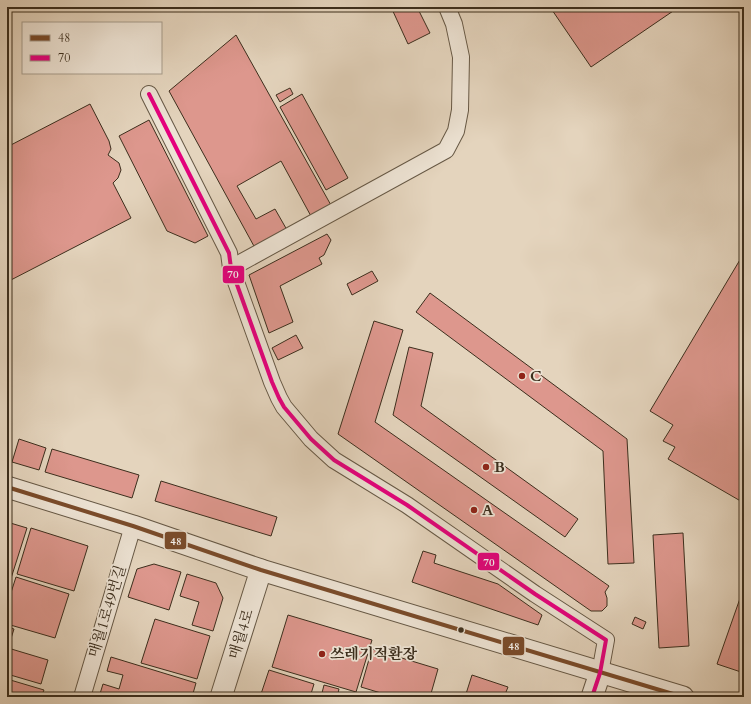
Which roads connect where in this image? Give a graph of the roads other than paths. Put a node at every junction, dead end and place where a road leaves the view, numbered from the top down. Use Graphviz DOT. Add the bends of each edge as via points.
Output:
graph roads {
  1 [pos="447,7"];
  2 [pos="149,94"];
  3 [pos="231,268"];
  4 [pos="7,487"];
  5 [pos="133,526"];
  6 [pos="261,570"];
  7 [pos="600,673"];
  8 [pos="82,697"];
  9 [pos="221,697"];
  10 [pos="592,697"];
  11 [pos="683,697"];
  1 -- 3 [label="street" via="454,24 461,70 460,110 456,131 446,150"];
  2 -- 3 [label="street" via="229,253"];
  3 -- 7 [label="street" via="279,398 311,439 334,460 606,640"];
  4 -- 5 [label="street"];
  5 -- 6 [label="street"];
  5 -- 8 [label="street, 매월1로49번길"];
  6 -- 7 [label="street"];
  6 -- 9 [label="street, 매월4로"];
  7 -- 10 [label="street"];
  7 -- 11 [label="street"];
}
